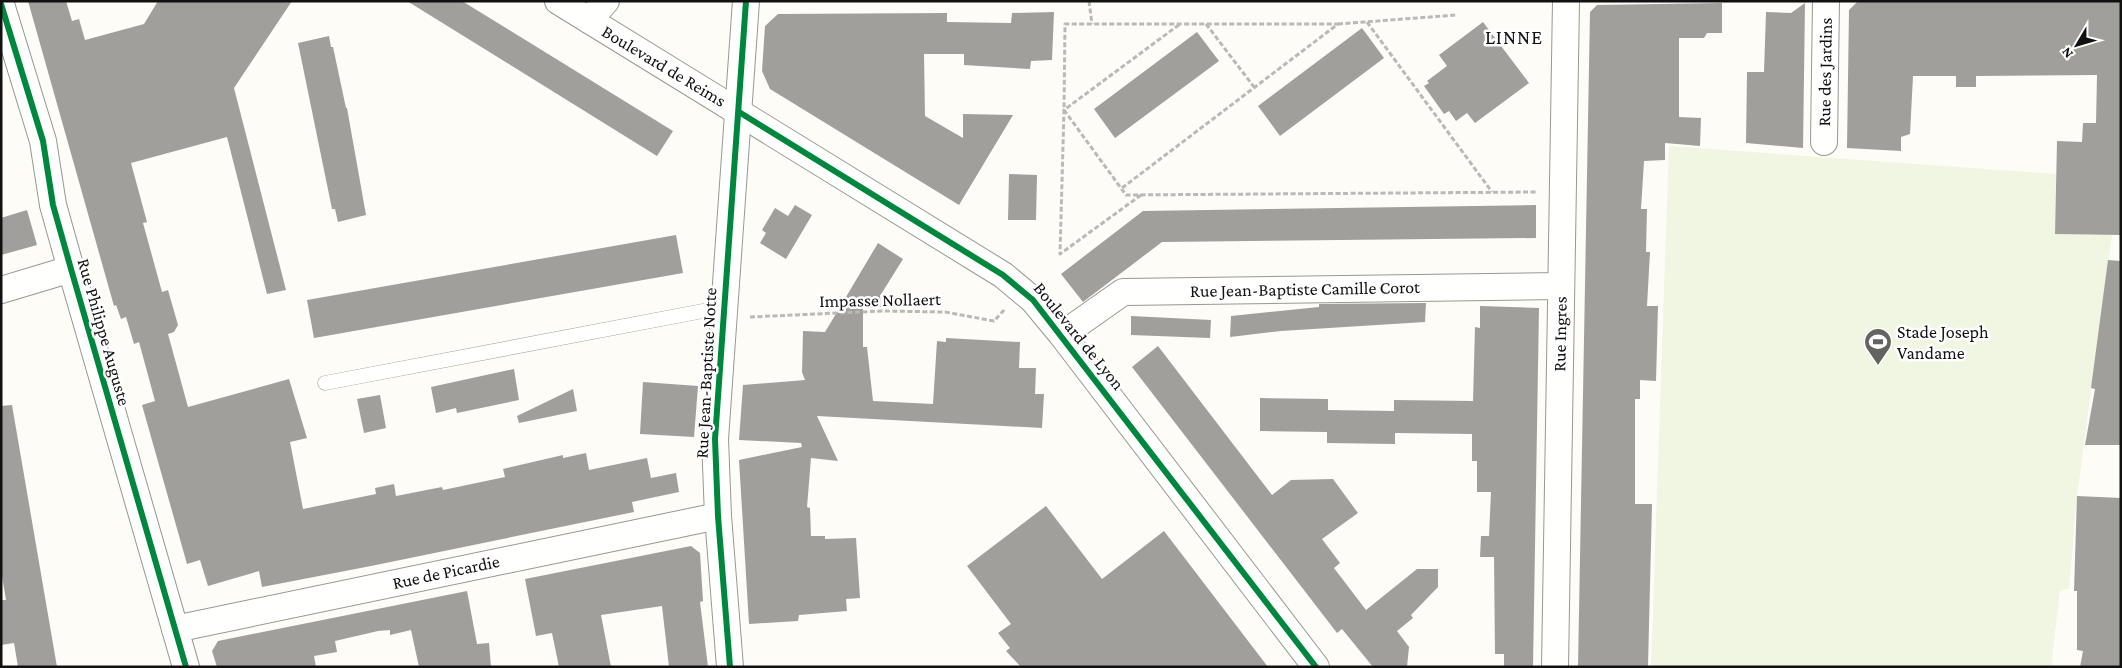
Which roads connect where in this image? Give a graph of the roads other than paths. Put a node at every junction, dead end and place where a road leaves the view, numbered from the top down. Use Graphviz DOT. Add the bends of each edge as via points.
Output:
graph roads {
  1 [pos="558,1"];
  2 [pos="746,1"];
  3 [pos="1566,1"];
  4 [pos="1826,1"];
  5 [pos="1,4"];
  6 [pos="597,11"];
  7 [pos="8,52"];
  8 [pos="739,112"];
  9 [pos="1824,142"];
  10 [pos="71,269"];
  11 [pos="1561,286"];
  12 [pos="1,290"];
  13 [pos="723,312"];
  14 [pos="1062,335"];
  15 [pos="325,383"];
  16 [pos="718,516"];
  17 [pos="174,628"];
  18 [pos="186,667"];
  19 [pos="730,667"];
  20 [pos="1316,667"];
  21 [pos="1555,667"];
  1 -- 6 [label="street, Boulevard de Reims"];
  2 -- 8 [label="street, Rue Jean-Baptiste Notte"];
  3 -- 11 [label="street, Rue Ingres"];
  4 -- 9 [label="street, Rue des Jardins"];
  5 -- 7 [label="street, Rue Philippe Auguste"];
  6 -- 8 [label="street, Boulevard de Reims"];
  7 -- 10 [label="street, Rue Philippe Auguste" via="42,141 53,205"];
  8 -- 13 [label="street, Rue Jean-Baptiste Notte"];
  8 -- 14 [label="street, Boulevard de Lyon" via="1004,275 1023,290"];
  10 -- 12 [label="street"];
  10 -- 17 [label="street, Rue Philippe Auguste"];
  11 -- 14 [label="street, Rue Jean-Baptiste Camille Corot" via="1123,292"];
  11 -- 21 [label="street, Rue Ingres"];
  13 -- 15 [label="lane"];
  13 -- 16 [label="street, Rue Jean-Baptiste Notte" via="715,439"];
  14 -- 20 [label="street, Boulevard de Lyon"];
  16 -- 17 [label="street, Rue de Picardie"];
  16 -- 19 [label="street, Rue Jean-Baptiste Notte"];
  17 -- 18 [label="street, Rue Philippe Auguste"];
}
